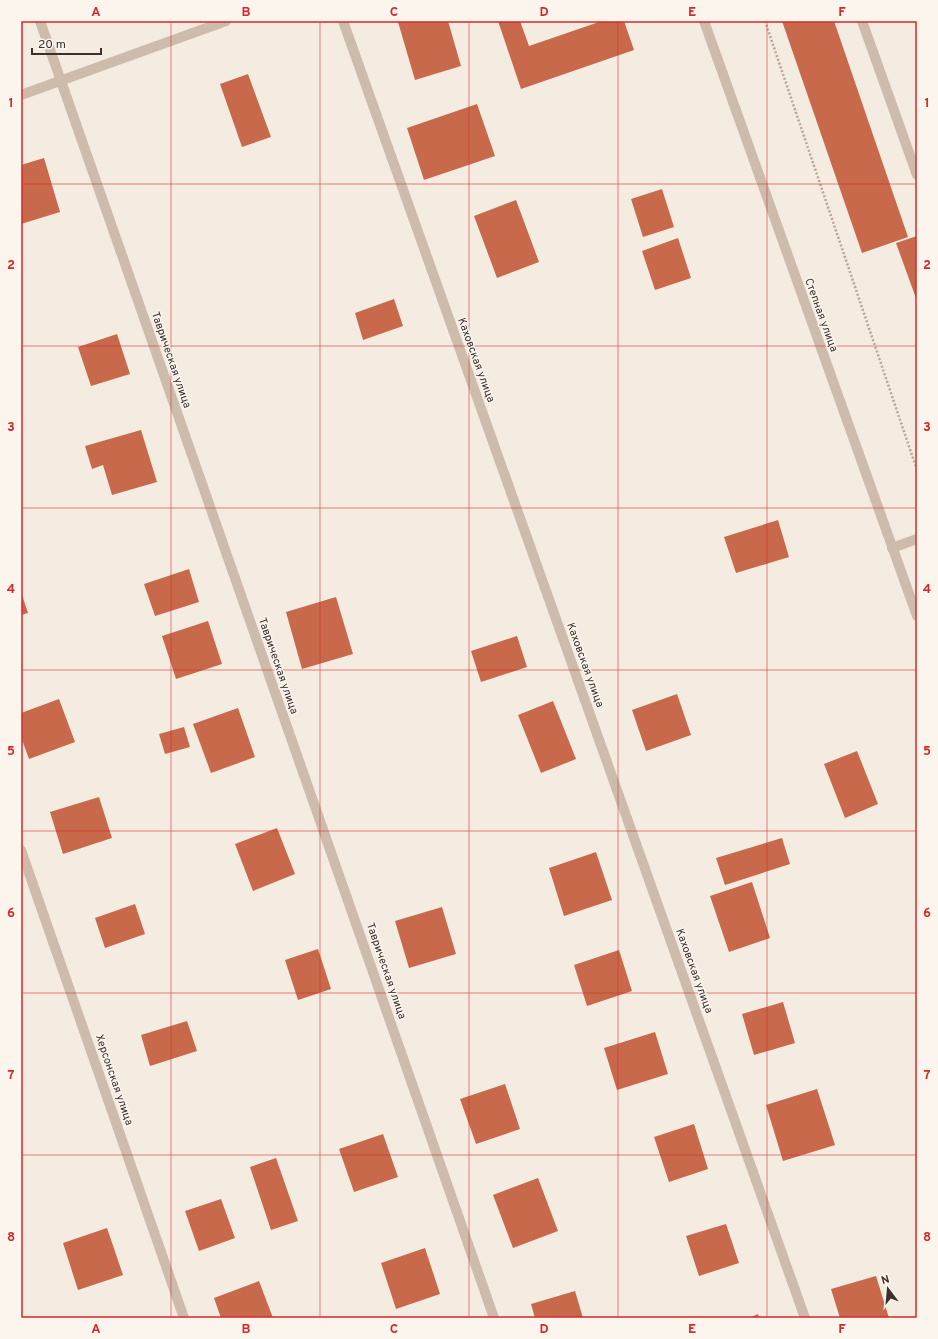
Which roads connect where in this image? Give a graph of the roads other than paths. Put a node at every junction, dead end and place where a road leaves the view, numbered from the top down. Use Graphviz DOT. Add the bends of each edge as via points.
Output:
graph roads {
  1 [pos="40,21"];
  2 [pos="226,21"];
  3 [pos="343,21"];
  4 [pos="704,21"];
  5 [pos="862,21"];
  6 [pos="61,81"];
  7 [pos="21,95"];
  8 [pos="917,175"];
  9 [pos="917,539"];
  10 [pos="892,548"];
  11 [pos="917,616"];
  12 [pos="21,850"];
  13 [pos="184,1318"];
  14 [pos="494,1318"];
  15 [pos="805,1318"];
  1 -- 6 [label="street, Таврическая улица"];
  2 -- 6 [label="street"];
  3 -- 15 [label="street, Каховская улица"];
  4 -- 10 [label="street, Степная улица"];
  5 -- 8 [label="street"];
  6 -- 7 [label="street"];
  6 -- 14 [label="street, Таврическая улица"];
  9 -- 10 [label="street"];
  10 -- 11 [label="street, Степная улица"];
  12 -- 13 [label="street, Херсонская улица"];
}
